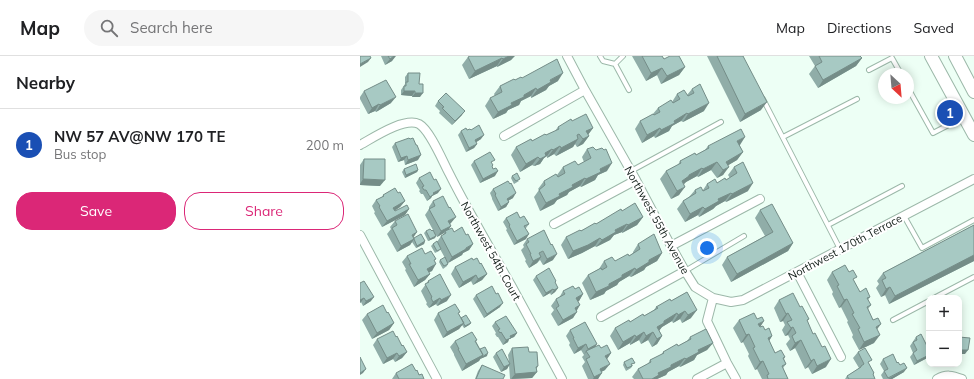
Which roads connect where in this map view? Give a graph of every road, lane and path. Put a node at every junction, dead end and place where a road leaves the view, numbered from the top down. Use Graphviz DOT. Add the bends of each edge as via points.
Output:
graph roads {
  1 [pos="567,56"];
  2 [pos="600,56"];
  3 [pos="623,56"];
  4 [pos="931,56"];
  5 [pos="955,56"];
  6 [pos="891,57"];
  7 [pos="615,64"];
  8 [pos="897,68"];
  9 [pos="869,70"];
  10 [pos="585,90"];
  11 [pos="629,90"];
  12 [pos="974,92"];
  13 [pos="762,97"];
  14 [pos="857,99"];
  15 [pos="914,99"];
  16 [pos="964,117"];
  17 [pos="721,122"];
  18 [pos="974,135"];
  19 [pos="504,136"];
  20 [pos="783,137"];
  21 [pos="360,145"];
  22 [pos="631,171"];
  23 [pos="974,179"];
  24 [pos="636,180"];
  25 [pos="902,186"];
  26 [pos="760,199"];
  27 [pos="904,216"];
  28 [pos="974,220"];
  29 [pos="554,224"];
  30 [pos="828,225"];
  31 [pos="360,235"];
  32 [pos="744,236"];
  33 [pos="671,246"];
  34 [pos="840,249"];
  35 [pos="685,271"];
  36 [pos="797,272"];
  37 [pos="974,277"];
  38 [pos="940,295"];
  39 [pos="713,298"];
  40 [pos="926,303"];
  41 [pos="602,317"];
  42 [pos="893,320"];
  43 [pos="841,357"];
  44 [pos="727,363"];
  45 [pos="437,379"];
  46 [pos="562,379"];
  47 [pos="697,379"];
  48 [pos="736,379"];
  49 [pos="936,379"];
  50 [pos="962,379"];
  1 -- 10 [label="street, Northwest 55th Avenue"];
  2 -- 7 [label="lane" via="603,61"];
  3 -- 7 [label="lane"];
  4 -- 16 [label="main road"];
  5 -- 12 [label="main road"];
  6 -- 8 [label="lane"];
  6 -- 9 [label="lane"];
  7 -- 11 [label="lane"];
  10 -- 19 [label="street"];
  10 -- 22 [label="street, Northwest 55th Avenue"];
  13 -- 20 [label="lane"];
  14 -- 20 [label="lane"];
  15 -- 16 [label="lane" via="933,133"];
  16 -- 18 [label="main road"];
  17 -- 22 [label="lane"];
  20 -- 30 [label="lane"];
  21 -- 46 [label="street, Northwest 54th Court" via="399,124 418,124 426,131"];
  22 -- 24 [label="street, Northwest 55th Avenue"];
  23 -- 27 [label="street, Northwest 170th Terrace"];
  24 -- 29 [label="street"];
  24 -- 33 [label="street, Northwest 55th Avenue"];
  25 -- 30 [label="lane"];
  26 -- 33 [label="street"];
  27 -- 28 [label="lane" via="922,248"];
  27 -- 34 [label="street, Northwest 170th Terrace"];
  30 -- 34 [label="lane"];
  31 -- 45 [label="street"];
  32 -- 35 [label="lane"];
  33 -- 35 [label="street, Northwest 55th Avenue"];
  34 -- 36 [label="street, Northwest 170th Terrace"];
  35 -- 39 [label="street, Northwest 55th Avenue" via="695,287"];
  35 -- 41 [label="street"];
  36 -- 39 [label="street, Northwest 170th Terrace" via="743,300 731,302"];
  36 -- 43 [label="street"];
  37 -- 38 [label="lane"];
  39 -- 44 [label="street" via="707,321"];
  40 -- 42 [label="lane"];
  44 -- 47 [label="street"];
  44 -- 48 [label="street"];
  49 -- 50 [label="street" via="952,375"];
}
